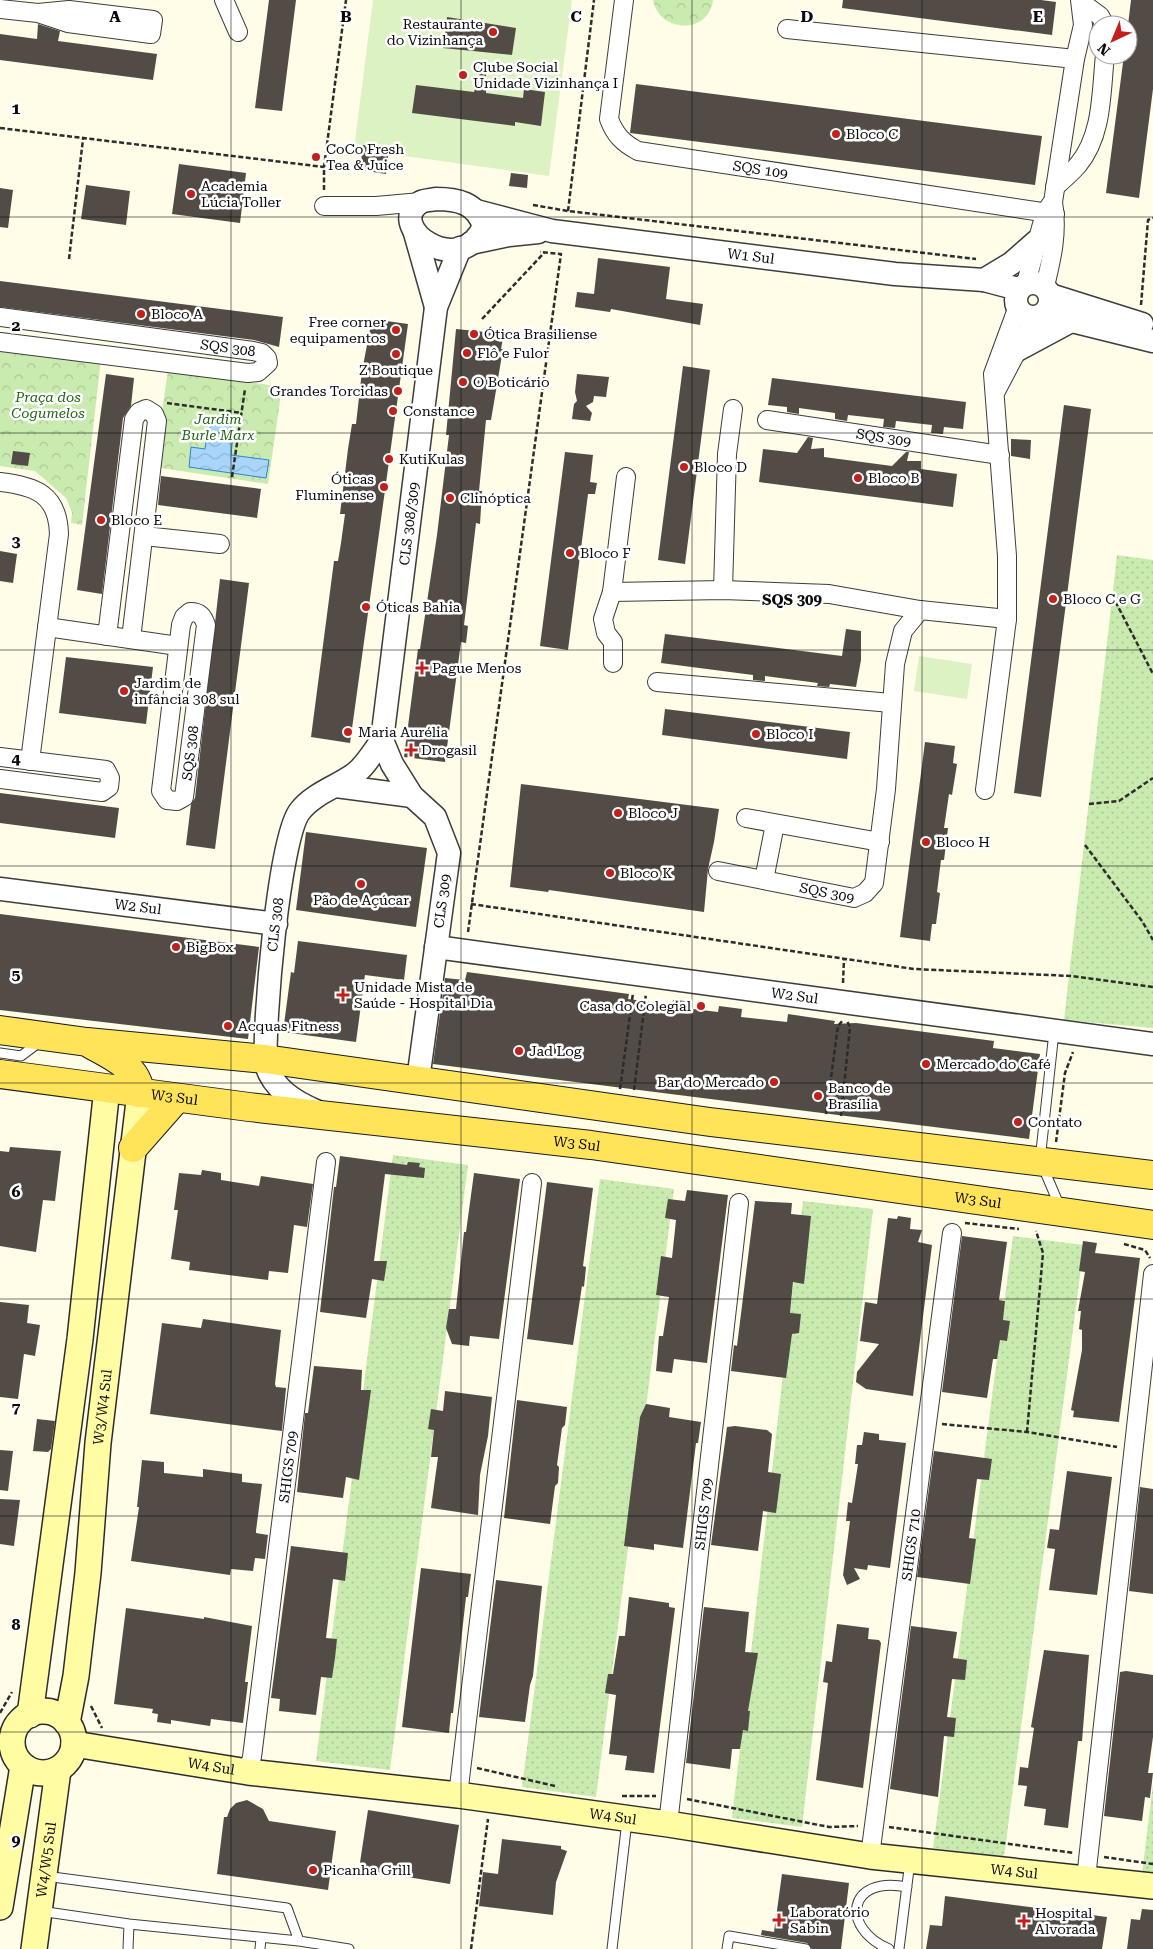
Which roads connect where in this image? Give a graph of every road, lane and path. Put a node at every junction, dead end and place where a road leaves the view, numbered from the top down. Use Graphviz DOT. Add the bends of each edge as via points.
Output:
graph roads {
  1 [pos="224,0"];
  2 [pos="346,0"];
  3 [pos="594,0"];
  4 [pos="624,0"];
  5 [pos="1081,1"];
  6 [pos="0,9"];
  7 [pos="38,13"];
  8 [pos="1099,15"];
  9 [pos="786,29"];
  10 [pos="238,32"];
  11 [pos="1075,59"];
  12 [pos="1104,65"];
  13 [pos="0,128"];
  14 [pos="83,139"];
  15 [pos="324,167"];
  16 [pos="421,202"];
  17 [pos="1052,204"];
  18 [pos="532,205"];
  19 [pos="324,206"];
  20 [pos="376,206"];
  21 [pos="476,210"];
  22 [pos="568,211"];
  23 [pos="1153,218"];
  24 [pos="412,228"];
  25 [pos="552,231"];
  26 [pos="1037,241"];
  27 [pos="466,246"];
  28 [pos="536,251"];
  29 [pos="544,252"];
  30 [pos="69,259"];
  31 [pos="1012,263"];
  32 [pos="950,279"];
  33 [pos="984,280"];
  34 [pos="1031,299"];
  35 [pos="436,307"];
  36 [pos="0,317"];
  37 [pos="482,319"];
  38 [pos="1071,321"];
  39 [pos="1148,331"];
  40 [pos="0,342"];
  41 [pos="1017,350"];
  42 [pos="246,388"];
  43 [pos="995,394"];
  44 [pos="733,409"];
  45 [pos="242,413"];
  46 [pos="767,420"];
  47 [pos="157,421"];
  48 [pos="1000,455"];
  49 [pos="232,477"];
  50 [pos="626,477"];
  51 [pos="0,482"];
  52 [pos="144,536"];
  53 [pos="220,544"];
  54 [pos="723,590"];
  55 [pos="612,592"];
  56 [pos="1112,595"];
  57 [pos="920,610"];
  58 [pos="1007,619"];
  59 [pos="47,627"];
  60 [pos="107,636"];
  61 [pos="131,639"];
  62 [pos="178,646"];
  63 [pos="613,663"];
  64 [pos="1153,674"];
  65 [pos="657,682"];
  66 [pos="891,703"];
  67 [pos="382,740"];
  68 [pos="0,757"];
  69 [pos="30,760"];
  70 [pos="1153,778"];
  71 [pos="0,779"];
  72 [pos="336,786"];
  73 [pos="985,790"];
  74 [pos="412,796"];
  75 [pos="1089,804"];
  76 [pos="746,818"];
  77 [pos="775,824"];
  78 [pos="880,842"];
  79 [pos="1085,844"];
  80 [pos="718,871"];
  81 [pos="764,880"];
  82 [pos="0,889"];
  83 [pos="472,904"];
  84 [pos="276,924"];
  85 [pos="1153,940"];
  86 [pos="436,947"];
  87 [pos="465,951"];
  88 [pos="844,958"];
  89 [pos="1153,987"];
  90 [pos="846,1004"];
  91 [pos="0,1030"];
  92 [pos="1054,1032"];
  93 [pos="1076,1035"];
  94 [pos="47,1036"];
  95 [pos="87,1042"];
  96 [pos="1153,1044"];
  97 [pos="0,1053"];
  98 [pos="265,1059"];
  99 [pos="0,1074"];
  100 [pos="418,1080"];
  101 [pos="108,1088"];
  102 [pos="140,1093"];
  103 [pos="177,1098"];
  104 [pos="620,1110"];
  105 [pos="330,1117"];
  106 [pos="831,1136"];
  107 [pos="591,1145"];
  108 [pos="133,1148"];
  109 [pos="1048,1152"];
  110 [pos="326,1162"];
  111 [pos="1153,1175"];
  112 [pos="532,1183"];
  113 [pos="739,1203"];
  114 [pos="1062,1211"];
  115 [pos="1153,1225"];
  116 [pos="958,1228"];
  117 [pos="1024,1230"];
  118 [pos="1030,1230"];
  119 [pos="1036,1231"];
  120 [pos="1045,1232"];
  121 [pos="1119,1243"];
  122 [pos="1153,1264"];
  123 [pos="1153,1274"];
  124 [pos="83,1303"];
  125 [pos="114,1306"];
  126 [pos="80,1339"];
  127 [pos="110,1339"];
  128 [pos="928,1422"];
  129 [pos="1027,1432"];
  130 [pos="66,1440"];
  131 [pos="98,1443"];
  132 [pos="1134,1449"];
  133 [pos="48,1567"];
  134 [pos="88,1573"];
  135 [pos="36,1670"];
  136 [pos="76,1676"];
  137 [pos="0,1713"];
  138 [pos="30,1715"];
  139 [pos="107,1732"];
  140 [pos="7,1733"];
  141 [pos="70,1733"];
  142 [pos="463,1765"];
  143 [pos="23,1766"];
  144 [pos="58,1770"];
  145 [pos="248,1772"];
  146 [pos="563,1788"];
  147 [pos="458,1795"];
  148 [pos="671,1796"];
  149 [pos="491,1799"];
  150 [pos="624,1807"];
  151 [pos="668,1824"];
  152 [pos="875,1825"];
  153 [pos="870,1856"];
  154 [pos="910,1860"];
  155 [pos="1153,1864"];
  156 [pos="1087,1867"];
  157 [pos="45,1876"];
  158 [pos="1153,1886"];
  159 [pos="906,1887"];
  160 [pos="0,1907"];
  161 [pos="40,1911"];
  162 [pos="130,1924"];
  163 [pos="261,1938"];
  164 [pos="299,1941"];
  165 [pos="34,1949"];
  166 [pos="128,1949"];
  167 [pos="260,1949"];
  168 [pos="349,1949"];
  169 [pos="471,1949"];
  170 [pos="612,1949"];
  171 [pos="727,1949"];
  172 [pos="806,1949"];
  173 [pos="889,1949"];
  174 [pos="899,1949"];
  1 -- 10 [label="street"];
  2 -- 15 [label="path"];
  3 -- 22 [label="path"];
  4 -- 17 [label="street, SQS 109" via="609,119 614,133 638,152"];
  5 -- 8 [label="street"];
  5 -- 11 [label="street" via="1082,25"];
  6 -- 7 [label="street"];
  7 -- 7 [label="street" via="68,23 151,34 153,20 69,10"];
  9 -- 11 [label="street"];
  11 -- 17 [label="street"];
  12 -- 17 [label="street" via="1099,120 1090,146"];
  13 -- 14 [label="path"];
  14 -- 15 [label="path"];
  14 -- 30 [label="path"];
  15 -- 19 [label="path"];
  16 -- 20 [label="street"];
  16 -- 21 [label="street" via="462,201"];
  16 -- 24 [label="street" via="412,212"];
  17 -- 26 [label="street"];
  17 -- 34 [label="street" via="1054,252"];
  18 -- 22 [label="path"];
  19 -- 20 [label="street"];
  20 -- 24 [label="street"];
  21 -- 25 [label="street, W1 Sul"];
  21 -- 27 [label="street" via="484,226 480,235"];
  22 -- 31 [label="path"];
  23 -- 39 [label="path" via="1148,220"];
  24 -- 27 [label="street" via="436,248 451,250"];
  24 -- 35 [label="street, CLS 308/309"];
  25 -- 27 [label="street, W1 Sul" via="509,235"];
  25 -- 32 [label="street, W1 Sul"];
  26 -- 31 [label="street"];
  26 -- 34 [label="street"];
  27 -- 35 [label="street, CLS 308/309"];
  28 -- 29 [label="path"];
  29 -- 37 [label="path"];
  29 -- 83 [label="path" via="561,254"];
  31 -- 33 [label="street"];
  32 -- 33 [label="street, W1 Sul"];
  32 -- 34 [label="street, W1 Sul"];
  33 -- 34 [label="street, W1 Sul"];
  34 -- 38 [label="street, W1 Sul"];
  34 -- 39 [label="street, W1 Sul"];
  34 -- 41 [label="street"];
  34 -- 43 [label="street" via="993,374"];
  35 -- 67 [label="street, CLS 308/309"];
  36 -- 40 [label="street, SQS 308" via="253,351 262,353 268,364 258,372 248,373"];
  38 -- 39 [label="street, W1 Sul"];
  38 -- 41 [label="street"];
  41 -- 43 [label="street"];
  42 -- 45 [label="path"];
  43 -- 48 [label="street"];
  44 -- 54 [label="street" via="726,473"];
  45 -- 47 [label="path" via="160,402"];
  45 -- 49 [label="path"];
  46 -- 48 [label="street, SQS 309"];
  47 -- 52 [label="street"];
  47 -- 60 [label="street" via="154,414 146,409 134,419"];
  48 -- 58 [label="street" via="1007,556"];
  50 -- 55 [label="street"];
  51 -- 59 [label="street" via="40,491 59,517"];
  52 -- 53 [label="street"];
  52 -- 61 [label="street"];
  54 -- 55 [label="street"];
  54 -- 57 [label="street" via="829,594"];
  55 -- 63 [label="street" via="603,618 612,642"];
  56 -- 64 [label="path"];
  57 -- 58 [label="street"];
  57 -- 66 [label="street, SQS 309" via="903,631"];
  58 -- 73 [label="street"];
  59 -- 60 [label="street"];
  59 -- 69 [label="street"];
  60 -- 61 [label="street"];
  61 -- 62 [label="street"];
  62 -- 62 [label="street, SQS 308" via="161,791 167,800 177,801 184,797 206,625 196,612 184,617"];
  65 -- 66 [label="street"];
  66 -- 78 [label="street, SQS 309"];
  67 -- 72 [label="street, CLS 308" via="355,774"];
  67 -- 74 [label="street, CLS 309" via="392,764"];
  68 -- 69 [label="street"];
  69 -- 71 [label="street" via="106,770 110,778 108,787 102,792"];
  70 -- 75 [label="path" via="1119,801"];
  72 -- 74 [label="street"];
  72 -- 84 [label="street, CLS 308" via="305,805 294,821 287,844"];
  74 -- 86 [label="street, CLS 309" via="435,817 449,854"];
  76 -- 77 [label="street"];
  77 -- 78 [label="street"];
  77 -- 81 [label="street"];
  78 -- 81 [label="street, SQS 309" via="874,884 854,898"];
  79 -- 85 [label="path"];
  80 -- 81 [label="street, SQS 309"];
  82 -- 84 [label="street, W2 Sul"];
  83 -- 87 [label="path"];
  83 -- 88 [label="path"];
  84 -- 98 [label="street, CLS 308"];
  86 -- 87 [label="street, W2 Sul"];
  86 -- 100 [label="street, CLS 309"];
  87 -- 90 [label="street, W2 Sul"];
  88 -- 89 [label="path" via="914,968 1071,976"];
  88 -- 90 [label="path" via="842,979"];
  90 -- 92 [label="street, W2 Sul"];
  91 -- 94 [label="main road"];
  92 -- 93 [label="street, W2 Sul"];
  92 -- 109 [label="lane"];
  93 -- 96 [label="street, W2 Sul"];
  93 -- 109 [label="path"];
  94 -- 95 [label="main road"];
  94 -- 97 [label="lane" via="21,1056"];
  95 -- 98 [label="main road"];
  95 -- 102 [label="main road" via="128,1069 137,1079"];
  98 -- 100 [label="main road"];
  98 -- 105 [label="street, CLS 308" via="268,1072 281,1091 300,1104"];
  99 -- 101 [label="main road, W3 Sul"];
  100 -- 104 [label="main road"];
  101 -- 102 [label="main road, W3 Sul"];
  101 -- 124 [label="main road"];
  102 -- 103 [label="main road, W3 Sul"];
  102 -- 108 [label="main road, W3/W4 Sul"];
  103 -- 105 [label="main road, W3 Sul"];
  103 -- 108 [label="main road"];
  104 -- 104 [label="path" via="646,994 633,993"];
  104 -- 106 [label="main road" via="720,1128"];
  104 -- 107 [label="main road" via="606,1138"];
  105 -- 107 [label="main road, W3 Sul"];
  106 -- 106 [label="path" via="850,1027 845,1018 838,1026"];
  106 -- 109 [label="main road" via="980,1159"];
  107 -- 114 [label="main road, W3 Sul"];
  108 -- 125 [label="main road, W3/W4 Sul"];
  109 -- 111 [label="main road"];
  109 -- 114 [label="lane"];
  110 -- 145 [label="street, SHIGS 709"];
  112 -- 142 [label="street"];
  113 -- 148 [label="street, SHIGS 709"];
  114 -- 115 [label="main road, W3 Sul"];
  116 -- 117 [label="path"];
  116 -- 128 [label="street, SHIGS 710"];
  118 -- 119 [label="path"];
  119 -- 120 [label="path"];
  119 -- 129 [label="path" via="1043,1253"];
  121 -- 122 [label="path" via="1145,1250"];
  123 -- 132 [label="street"];
  124 -- 125 [label="main road" via="99,1311"];
  124 -- 126 [label="main road"];
  125 -- 127 [label="main road, W3/W4 Sul"];
  126 -- 127 [label="main road" via="99,1333"];
  126 -- 130 [label="main road"];
  127 -- 131 [label="main road, W3/W4 Sul"];
  128 -- 129 [label="path"];
  128 -- 152 [label="street, SHIGS 710"];
  129 -- 132 [label="path"];
  130 -- 131 [label="main road"];
  130 -- 133 [label="main road"];
  131 -- 134 [label="main road, W3/W4 Sul"];
  132 -- 156 [label="street"];
  133 -- 134 [label="main road"];
  133 -- 135 [label="main road"];
  134 -- 136 [label="main road, W3/W4 Sul"];
  135 -- 137 [label="path" via="16,1685"];
  135 -- 138 [label="main road"];
  136 -- 139 [label="path" via="101,1727"];
  136 -- 141 [label="main road, W3/W4 Sul"];
  138 -- 140 [label="main road"];
  138 -- 141 [label="main road" via="56,1714"];
  140 -- 143 [label="main road"];
  141 -- 144 [label="main road" via="69,1758"];
  141 -- 145 [label="main road, W4 Sul"];
  142 -- 146 [label="path"];
  142 -- 147 [label="street"];
  143 -- 144 [label="main road" via="34,1772"];
  143 -- 160 [label="main road"];
  144 -- 157 [label="main road, W4/W5 Sul"];
  145 -- 147 [label="main road, W4 Sul"];
  147 -- 149 [label="main road, W4 Sul"];
  148 -- 150 [label="path"];
  148 -- 151 [label="street, SHIGS 709"];
  148 -- 152 [label="path" via="829,1827"];
  149 -- 150 [label="main road, W4 Sul"];
  149 -- 169 [label="path"];
  150 -- 151 [label="main road, W4 Sul"];
  150 -- 170 [label="lane"];
  151 -- 153 [label="main road, W4 Sul"];
  152 -- 153 [label="street, SHIGS 710"];
  152 -- 156 [label="path"];
  153 -- 154 [label="main road, W4 Sul"];
  154 -- 156 [label="main road, W4 Sul"];
  154 -- 159 [label="lane"];
  155 -- 156 [label="path"];
  156 -- 158 [label="main road, W4 Sul"];
  157 -- 161 [label="main road, W4/W5 Sul"];
  157 -- 164 [label="lane" via="287,1908"];
  159 -- 173 [label="lane" via="893,1884 873,1886 859,1899 856,1915 863,1930"];
  159 -- 174 [label="lane"];
  161 -- 162 [label="lane"];
  161 -- 165 [label="main road, W4/W5 Sul"];
  162 -- 163 [label="lane"];
  162 -- 166 [label="lane"];
  163 -- 164 [label="lane"];
  163 -- 167 [label="lane"];
  164 -- 168 [label="lane"];
  171 -- 172 [label="lane" via="729,1936"];
}
